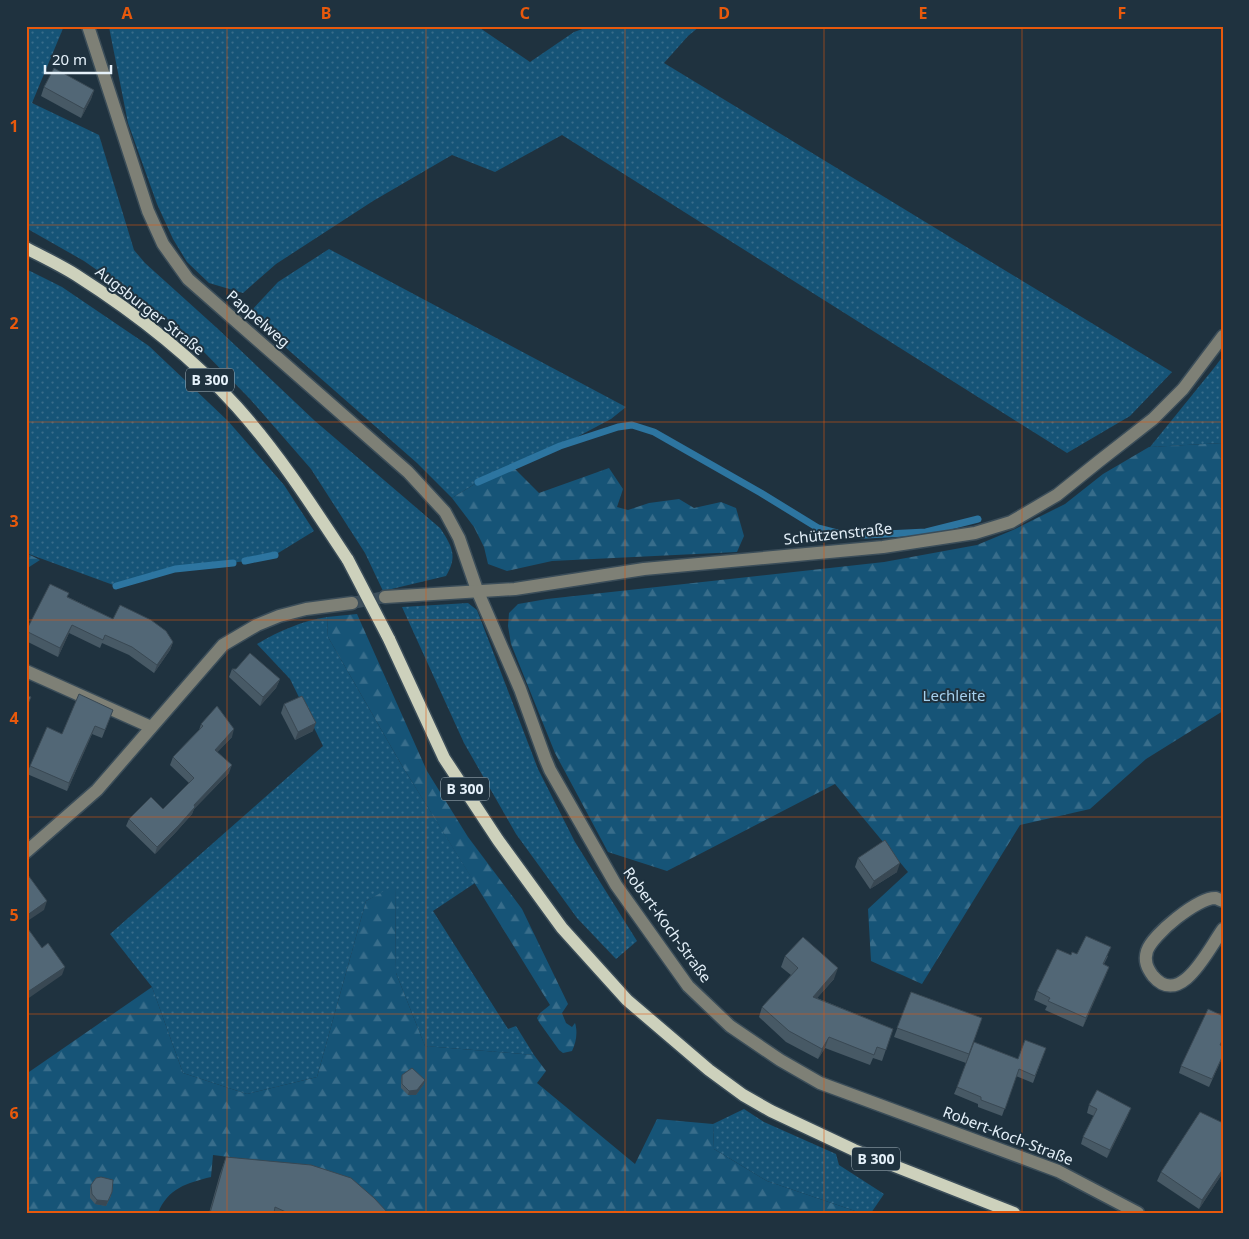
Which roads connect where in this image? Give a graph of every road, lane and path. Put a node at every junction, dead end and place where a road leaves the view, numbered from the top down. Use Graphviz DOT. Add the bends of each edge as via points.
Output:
graph roads {
  1 [pos="88,26"];
  2 [pos="26,248"];
  3 [pos="1223,336"];
  4 [pos="477,590"];
  5 [pos="385,597"];
  6 [pos="352,603"];
  7 [pos="26,671"];
  8 [pos="151,727"];
  9 [pos="26,852"];
  10 [pos="1223,901"];
  11 [pos="1223,929"];
  12 [pos="1014,1213"];
  13 [pos="1138,1213"];
  1 -- 4 [label="street, Pappelweg" via="148,211 163,244 188,280 408,472 445,512 459,538"];
  2 -- 12 [label="main road, Augsburger Straße / B 300, bridge" via="75,274 132,314 194,365 236,407 293,476 348,560 444,758 562,928 627,1000 709,1070 771,1111 854,1150"];
  3 -- 4 [label="street, Schützenstraße" via="1183,389 1153,419 1056,495 1011,522 975,533 883,547 644,569 515,589"];
  4 -- 5 [label="street, Schützenstraße"];
  4 -- 13 [label="street, Robert-Koch-Straße" via="520,688 545,758 586,834 616,885 688,986 730,1026 820,1083 1058,1171"];
  6 -- 8 [label="street" via="279,616 223,645"];
  7 -- 8 [label="street"];
  8 -- 9 [label="street" via="97,790"];
  10 -- 11 [label="street" via="1215,898 1202,902 1163,930 1147,950 1148,969 1165,985 1179,984 1190,976"];
}
